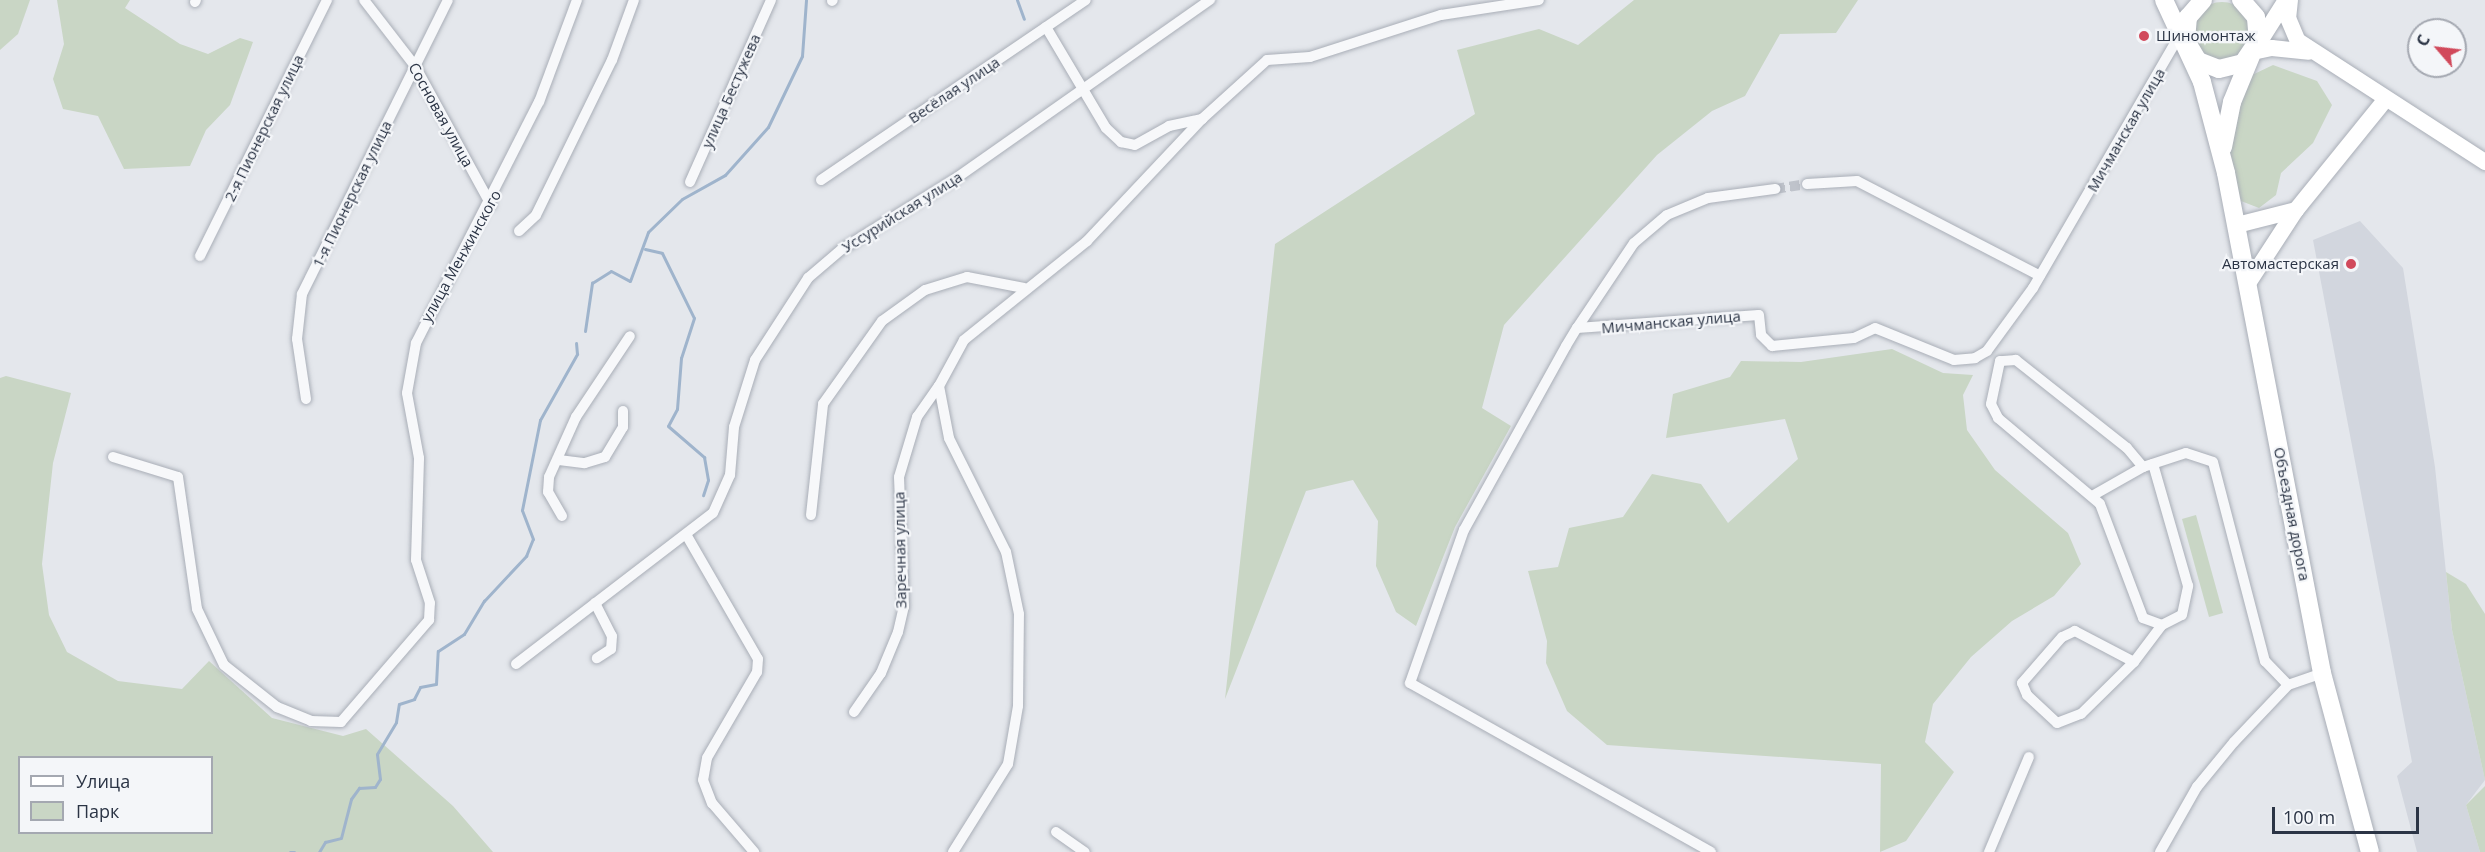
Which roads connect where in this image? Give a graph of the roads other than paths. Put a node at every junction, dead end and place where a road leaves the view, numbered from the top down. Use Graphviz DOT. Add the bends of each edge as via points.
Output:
graph roads {
  1 [pos="327,0"];
  2 [pos="364,0"];
  3 [pos="448,0"];
  4 [pos="577,0"];
  5 [pos="634,0"];
  6 [pos="771,0"];
  7 [pos="1086,0"];
  8 [pos="1210,0"];
  9 [pos="1539,0"];
  10 [pos="2164,0"];
  11 [pos="2203,0"];
  12 [pos="2241,0"];
  13 [pos="2288,0"];
  14 [pos="1046,27"];
  15 [pos="2186,32"];
  16 [pos="2253,52"];
  17 [pos="2313,53"];
  18 [pos="415,66"];
  19 [pos="1080,87"];
  20 [pos="2385,100"];
  21 [pos="1202,119"];
  22 [pos="2485,162"];
  23 [pos="2226,173"];
  24 [pos="821,180"];
  25 [pos="690,182"];
  26 [pos="1807,184"];
  27 [pos="1775,189"];
  28 [pos="491,205"];
  29 [pos="2296,210"];
  30 [pos="2237,225"];
  31 [pos="519,231"];
  32 [pos="200,256"];
  33 [pos="2040,276"];
  34 [pos="2249,282"];
  35 [pos="1024,288"];
  36 [pos="1577,328"];
  37 [pos="630,336"];
  38 [pos="939,387"];
  39 [pos="306,399"];
  40 [pos="623,411"];
  41 [pos="113,457"];
  42 [pos="559,460"];
  43 [pos="2148,466"];
  44 [pos="2092,496"];
  45 [pos="811,515"];
  46 [pos="562,516"];
  47 [pos="687,536"];
  48 [pos="595,603"];
  49 [pos="2162,625"];
  50 [pos="597,658"];
  51 [pos="2134,662"];
  52 [pos="516,664"];
  53 [pos="2322,673"];
  54 [pos="2288,685"];
  55 [pos="854,712"];
  56 [pos="2029,758"];
  57 [pos="1056,832"];
  58 [pos="754,852"];
  59 [pos="954,852"];
  60 [pos="1085,852"];
  61 [pos="1711,852"];
  62 [pos="1989,852"];
  63 [pos="2160,852"];
  64 [pos="2370,852"];
  1 -- 32 [label="street, 2-я Пионерская улица"];
  2 -- 18 [label="street, Сосновая улица"];
  3 -- 18 [label="street, 1-я Пионерская улица"];
  4 -- 28 [label="street, улица Менжинского" via="539,102"];
  5 -- 31 [label="street" via="612,60 536,215"];
  6 -- 25 [label="street, улица Бестужева"];
  7 -- 14 [label="street, Весёлая улица"];
  8 -- 19 [label="street, Уссурийская улица"];
  9 -- 21 [label="street, Заречная улица" via="1441,15 1310,57 1266,60"];
  10 -- 15 [label="main road"];
  11 -- 15 [label="main road"];
  12 -- 16 [label="main road" via="2258,24"];
  13 -- 16 [label="main road"];
  13 -- 17 [label="main road" via="2291,30"];
  14 -- 19 [label="street"];
  14 -- 24 [label="street, Весёлая улица"];
  15 -- 16 [label="main road" via="2205,65 2219,69 2235,67"];
  15 -- 23 [label="main road"];
  15 -- 33 [label="street, Мичманская улица"];
  16 -- 17 [label="main road" via="2282,48"];
  16 -- 23 [label="main road" via="2227,124"];
  17 -- 20 [label="main road"];
  18 -- 28 [label="street, Сосновая улица"];
  18 -- 39 [label="street, 1-я Пионерская улица" via="302,294 297,339"];
  19 -- 21 [label="street" via="1106,128 1127,144"];
  19 -- 47 [label="street, Уссурийская улица" via="955,179 842,249 808,278 754,360 734,427 730,475 713,513"];
  20 -- 22 [label="main road"];
  20 -- 29 [label="main road"];
  21 -- 35 [label="street, Заречная улица" via="1087,242"];
  23 -- 30 [label="main road, Объездная дорога"];
  26 -- 33 [label="street" via="1857,181"];
  27 -- 36 [label="street" via="1708,198 1668,215 1634,243"];
  28 -- 41 [label="street, улица Менжинского" via="451,268 416,343 407,393 419,458 416,560 430,603 429,620 341,722 311,721 278,707 224,665 197,609 178,477"];
  29 -- 30 [label="main road"];
  29 -- 34 [label="main road"];
  30 -- 34 [label="main road, Объездная дорога"];
  33 -- 36 [label="street, Мичманская улица" via="1987,351 1962,361 1875,328 1854,338 1772,346 1761,335 1759,315"];
  34 -- 53 [label="main road, Объездная дорога"];
  35 -- 38 [label="street, Заречная улица" via="964,340"];
  35 -- 45 [label="street" via="967,277 925,290 882,321 823,404"];
  36 -- 61 [label="street" via="1464,530 1410,683"];
  37 -- 42 [label="street" via="576,417"];
  38 -- 55 [label="street, Заречная улица" via="917,417 899,477 904,607 898,633 881,673"];
  38 -- 59 [label="street" via="949,438 1006,552 1019,614 1018,706 1008,764"];
  40 -- 42 [label="street" via="624,428 605,457 585,463"];
  42 -- 46 [label="street" via="548,492"];
  43 -- 44 [label="street"];
  43 -- 44 [label="street" via="2016,360 2000,361 1991,404 1998,418"];
  43 -- 49 [label="street" via="2188,586 2182,615"];
  43 -- 54 [label="street" via="2186,453 2213,462 2265,660"];
  44 -- 49 [label="street" via="2100,504 2143,618"];
  47 -- 48 [label="street"];
  47 -- 58 [label="street" via="758,659 757,672 707,758 704,780 712,802"];
  48 -- 50 [label="street" via="612,636 611,649"];
  48 -- 52 [label="street"];
  49 -- 51 [label="street"];
  51 -- 51 [label="street" via="2074,631 2062,637 2022,683 2027,695 2057,723 2081,714"];
  53 -- 54 [label="street"];
  53 -- 64 [label="main road, Объездная дорога"];
  54 -- 63 [label="street" via="2197,787"];
  56 -- 62 [label="street"];
  57 -- 60 [label="street"];
}
